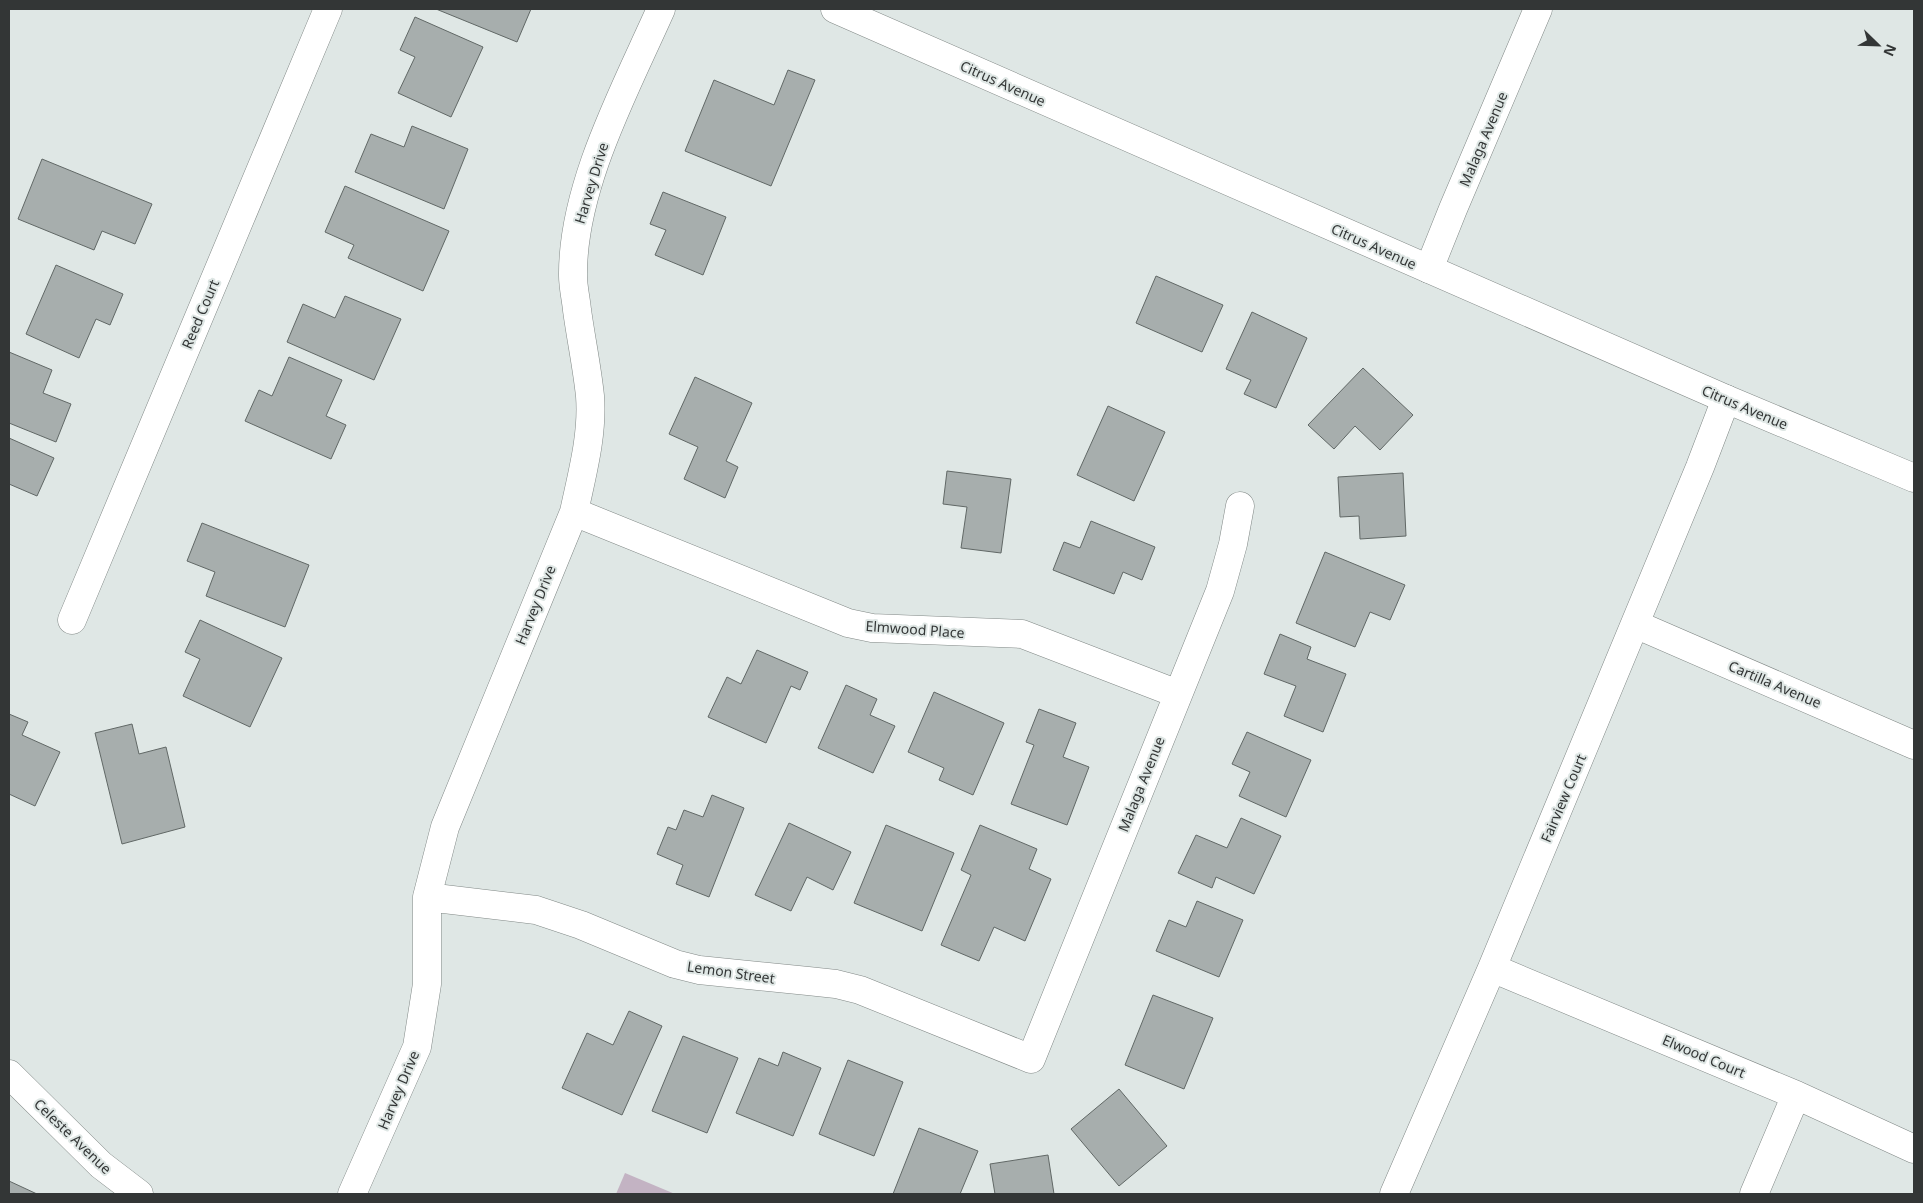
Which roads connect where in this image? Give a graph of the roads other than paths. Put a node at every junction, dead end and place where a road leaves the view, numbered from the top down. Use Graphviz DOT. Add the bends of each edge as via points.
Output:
graph roads {
  1 [pos="328,9"];
  2 [pos="661,9"];
  3 [pos="836,9"];
  4 [pos="1538,9"];
  5 [pos="1429,270"];
  6 [pos="1726,400"];
  7 [pos="1914,478"];
  8 [pos="1240,506"];
  9 [pos="574,512"];
  10 [pos="72,620"];
  11 [pos="1635,624"];
  12 [pos="1178,694"];
  13 [pos="1914,744"];
  14 [pos="427,897"];
  15 [pos="1492,968"];
  16 [pos="1031,1059"];
  17 [pos="9,1074"];
  18 [pos="1796,1095"];
  19 [pos="1914,1148"];
  20 [pos="139,1194"];
  21 [pos="352,1194"];
  22 [pos="1394,1194"];
  23 [pos="1754,1194"];
  1 -- 10 [label="street, Reed Court"];
  2 -- 9 [label="street, Harvey Drive" via="601,145 578,220 572,278 590,397 590,428"];
  3 -- 5 [label="street, Citrus Avenue"];
  4 -- 5 [label="street, Malaga Avenue"];
  5 -- 6 [label="street, Citrus Avenue"];
  6 -- 7 [label="street, Citrus Avenue"];
  6 -- 11 [label="street, Fairview Court"];
  8 -- 12 [label="street, Malaga Avenue" via="1220,591"];
  9 -- 12 [label="street, Elmwood Place" via="848,623 872,628 1022,634"];
  9 -- 14 [label="street, Harvey Drive" via="445,826"];
  11 -- 13 [label="street, Cartilla Avenue"];
  11 -- 15 [label="street, Fairview Court"];
  12 -- 16 [label="street, Malaga Avenue"];
  14 -- 16 [label="street, Lemon Street" via="536,910 675,964 699,970 817,982 860,990"];
  14 -- 21 [label="street, Harvey Drive" via="427,984 417,1047"];
  15 -- 18 [label="street, Elwood Court"];
  15 -- 22 [label="street, Fairview Court"];
  17 -- 20 [label="street, Celeste Avenue" via="101,1165"];
  18 -- 19 [label="street, Elwood Court"];
  18 -- 23 [label="street"];
}
